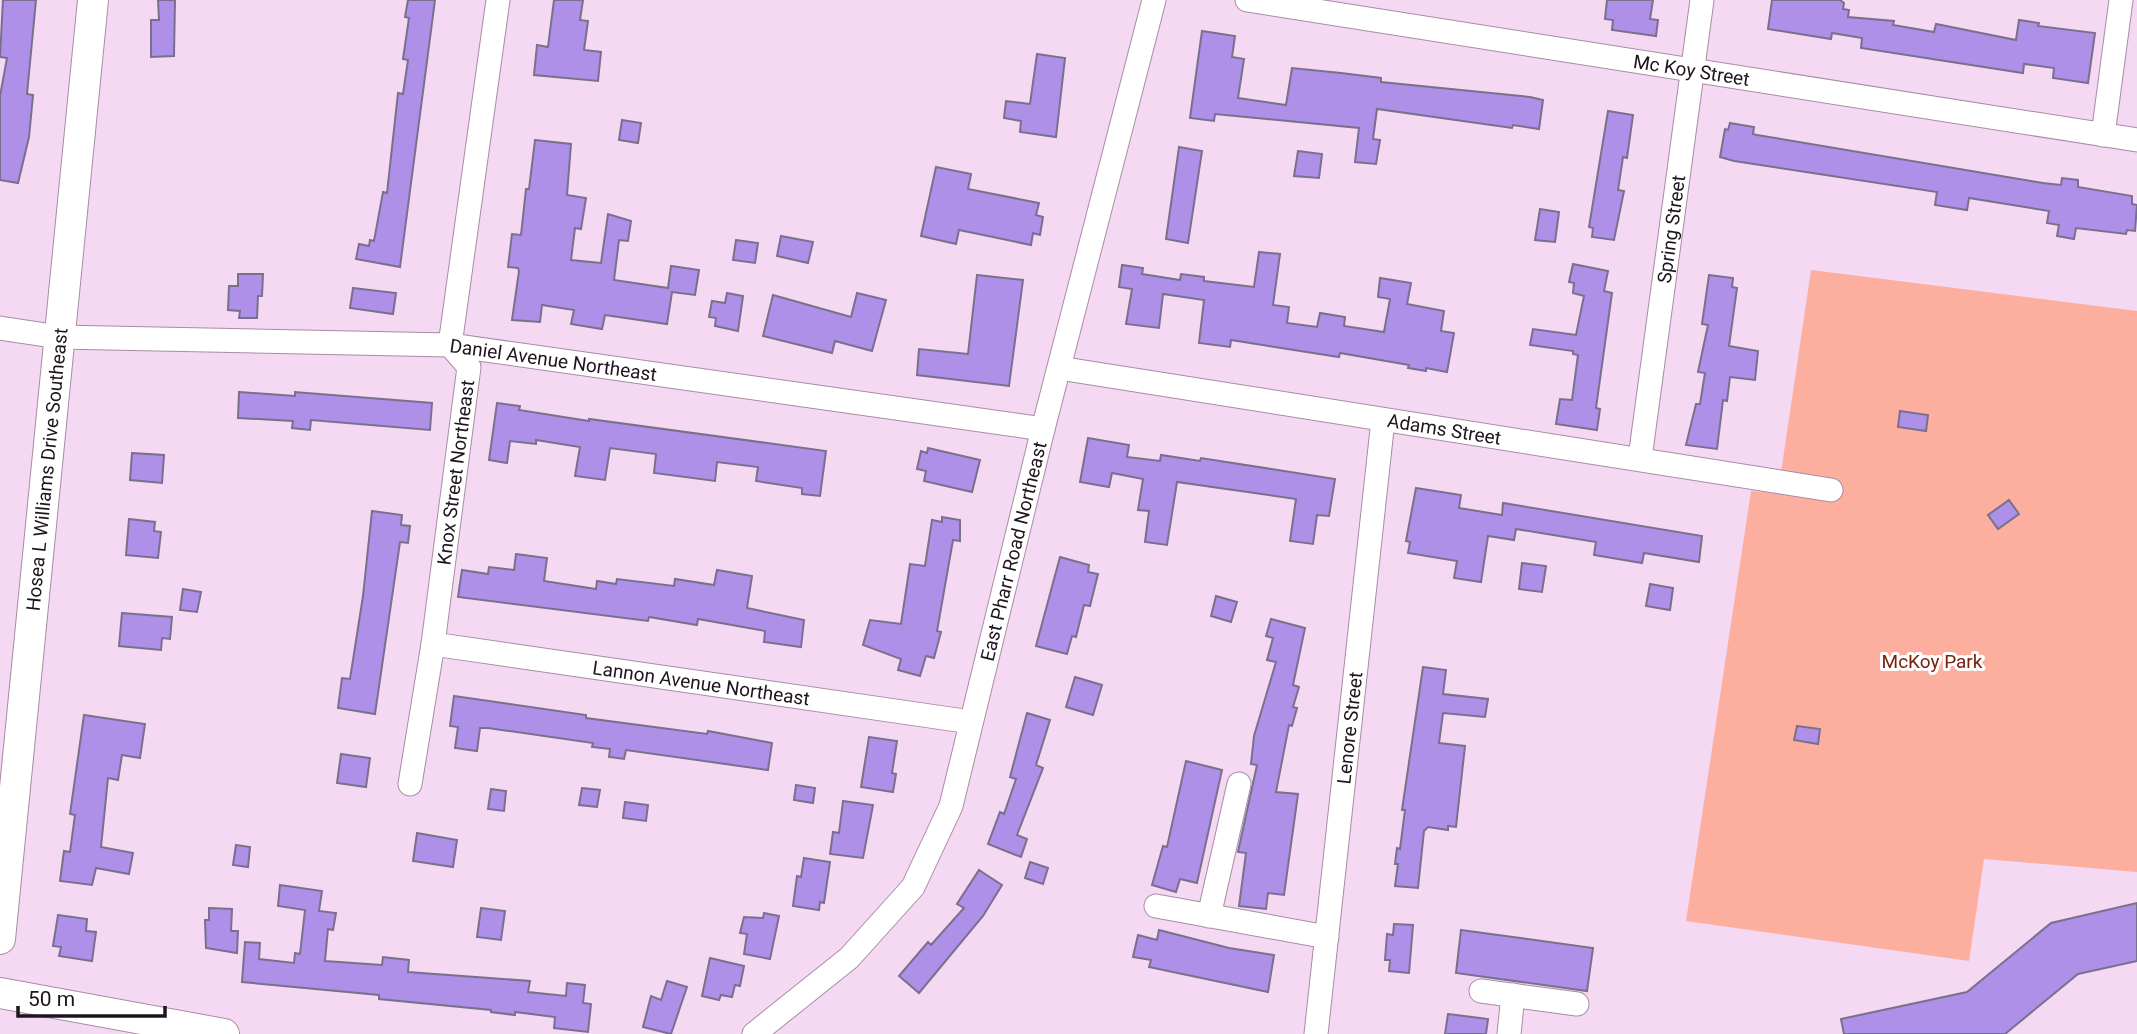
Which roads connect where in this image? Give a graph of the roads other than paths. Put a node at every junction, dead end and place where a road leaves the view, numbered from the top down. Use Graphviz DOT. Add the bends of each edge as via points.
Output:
graph roads {
  1 [pos="93,0"];
  2 [pos="498,0"];
  3 [pos="1154,0"];
  4 [pos="1247,0"];
  5 [pos="1702,0"];
  6 [pos="2121,0"];
  7 [pos="1693,70"];
  8 [pos="2103,135"];
  9 [pos="2137,140"];
  10 [pos="0,328"];
  11 [pos="60,337"];
  12 [pos="450,345"];
  13 [pos="1059,368"];
  14 [pos="1383,420"];
  15 [pos="1043,429"];
  16 [pos="1640,458"];
  17 [pos="1831,490"];
  18 [pos="433,644"];
  19 [pos="971,722"];
  20 [pos="410,784"];
  21 [pos="1239,784"];
  22 [pos="1156,906"];
  23 [pos="1209,916"];
  24 [pos="1327,937"];
  25 [pos="0,939"];
  26 [pos="1480,991"];
  27 [pos="0,993"];
  28 [pos="1513,995"];
  29 [pos="1577,1004"];
  30 [pos="224,1034"];
  31 [pos="754,1034"];
  32 [pos="1316,1034"];
  33 [pos="1509,1034"];
  1 -- 11 [label="street, Hosea L Williams Drive Southeast"];
  2 -- 12 [label="street"];
  3 -- 13 [label="street, East Pharr Road Northeast"];
  4 -- 7 [label="street, Mc Koy Street"];
  5 -- 7 [label="street, Spring Street"];
  6 -- 8 [label="street"];
  7 -- 8 [label="street, Mc Koy Street"];
  7 -- 16 [label="street, Spring Street"];
  8 -- 9 [label="street, Mc Koy Street"];
  10 -- 11 [label="street, Daniel Avenue Northeast"];
  11 -- 12 [label="street, Daniel Avenue Northeast"];
  11 -- 25 [label="street, Hosea L Williams Drive Southeast"];
  12 -- 15 [label="street, Daniel Avenue Northeast"];
  12 -- 18 [label="street, Knox Street Northeast" via="469,367"];
  13 -- 14 [label="street, Adams Street"];
  13 -- 15 [label="street, East Pharr Road Northeast"];
  14 -- 16 [label="street, Adams Street"];
  14 -- 24 [label="street, Lenore Street"];
  15 -- 19 [label="street, East Pharr Road Northeast"];
  16 -- 17 [label="street, Adams Street"];
  18 -- 19 [label="street, Lannon Avenue Northeast"];
  18 -- 20 [label="street, Knox Street Northeast"];
  19 -- 31 [label="street, East Pharr Road Northeast" via="951,806 913,887 849,958"];
  21 -- 23 [label="street"];
  22 -- 23 [label="street"];
  23 -- 24 [label="street"];
  24 -- 32 [label="street, Lenore Street"];
  26 -- 28 [label="street"];
  27 -- 30 [label="street"];
  28 -- 29 [label="street"];
  28 -- 33 [label="street"];
}
